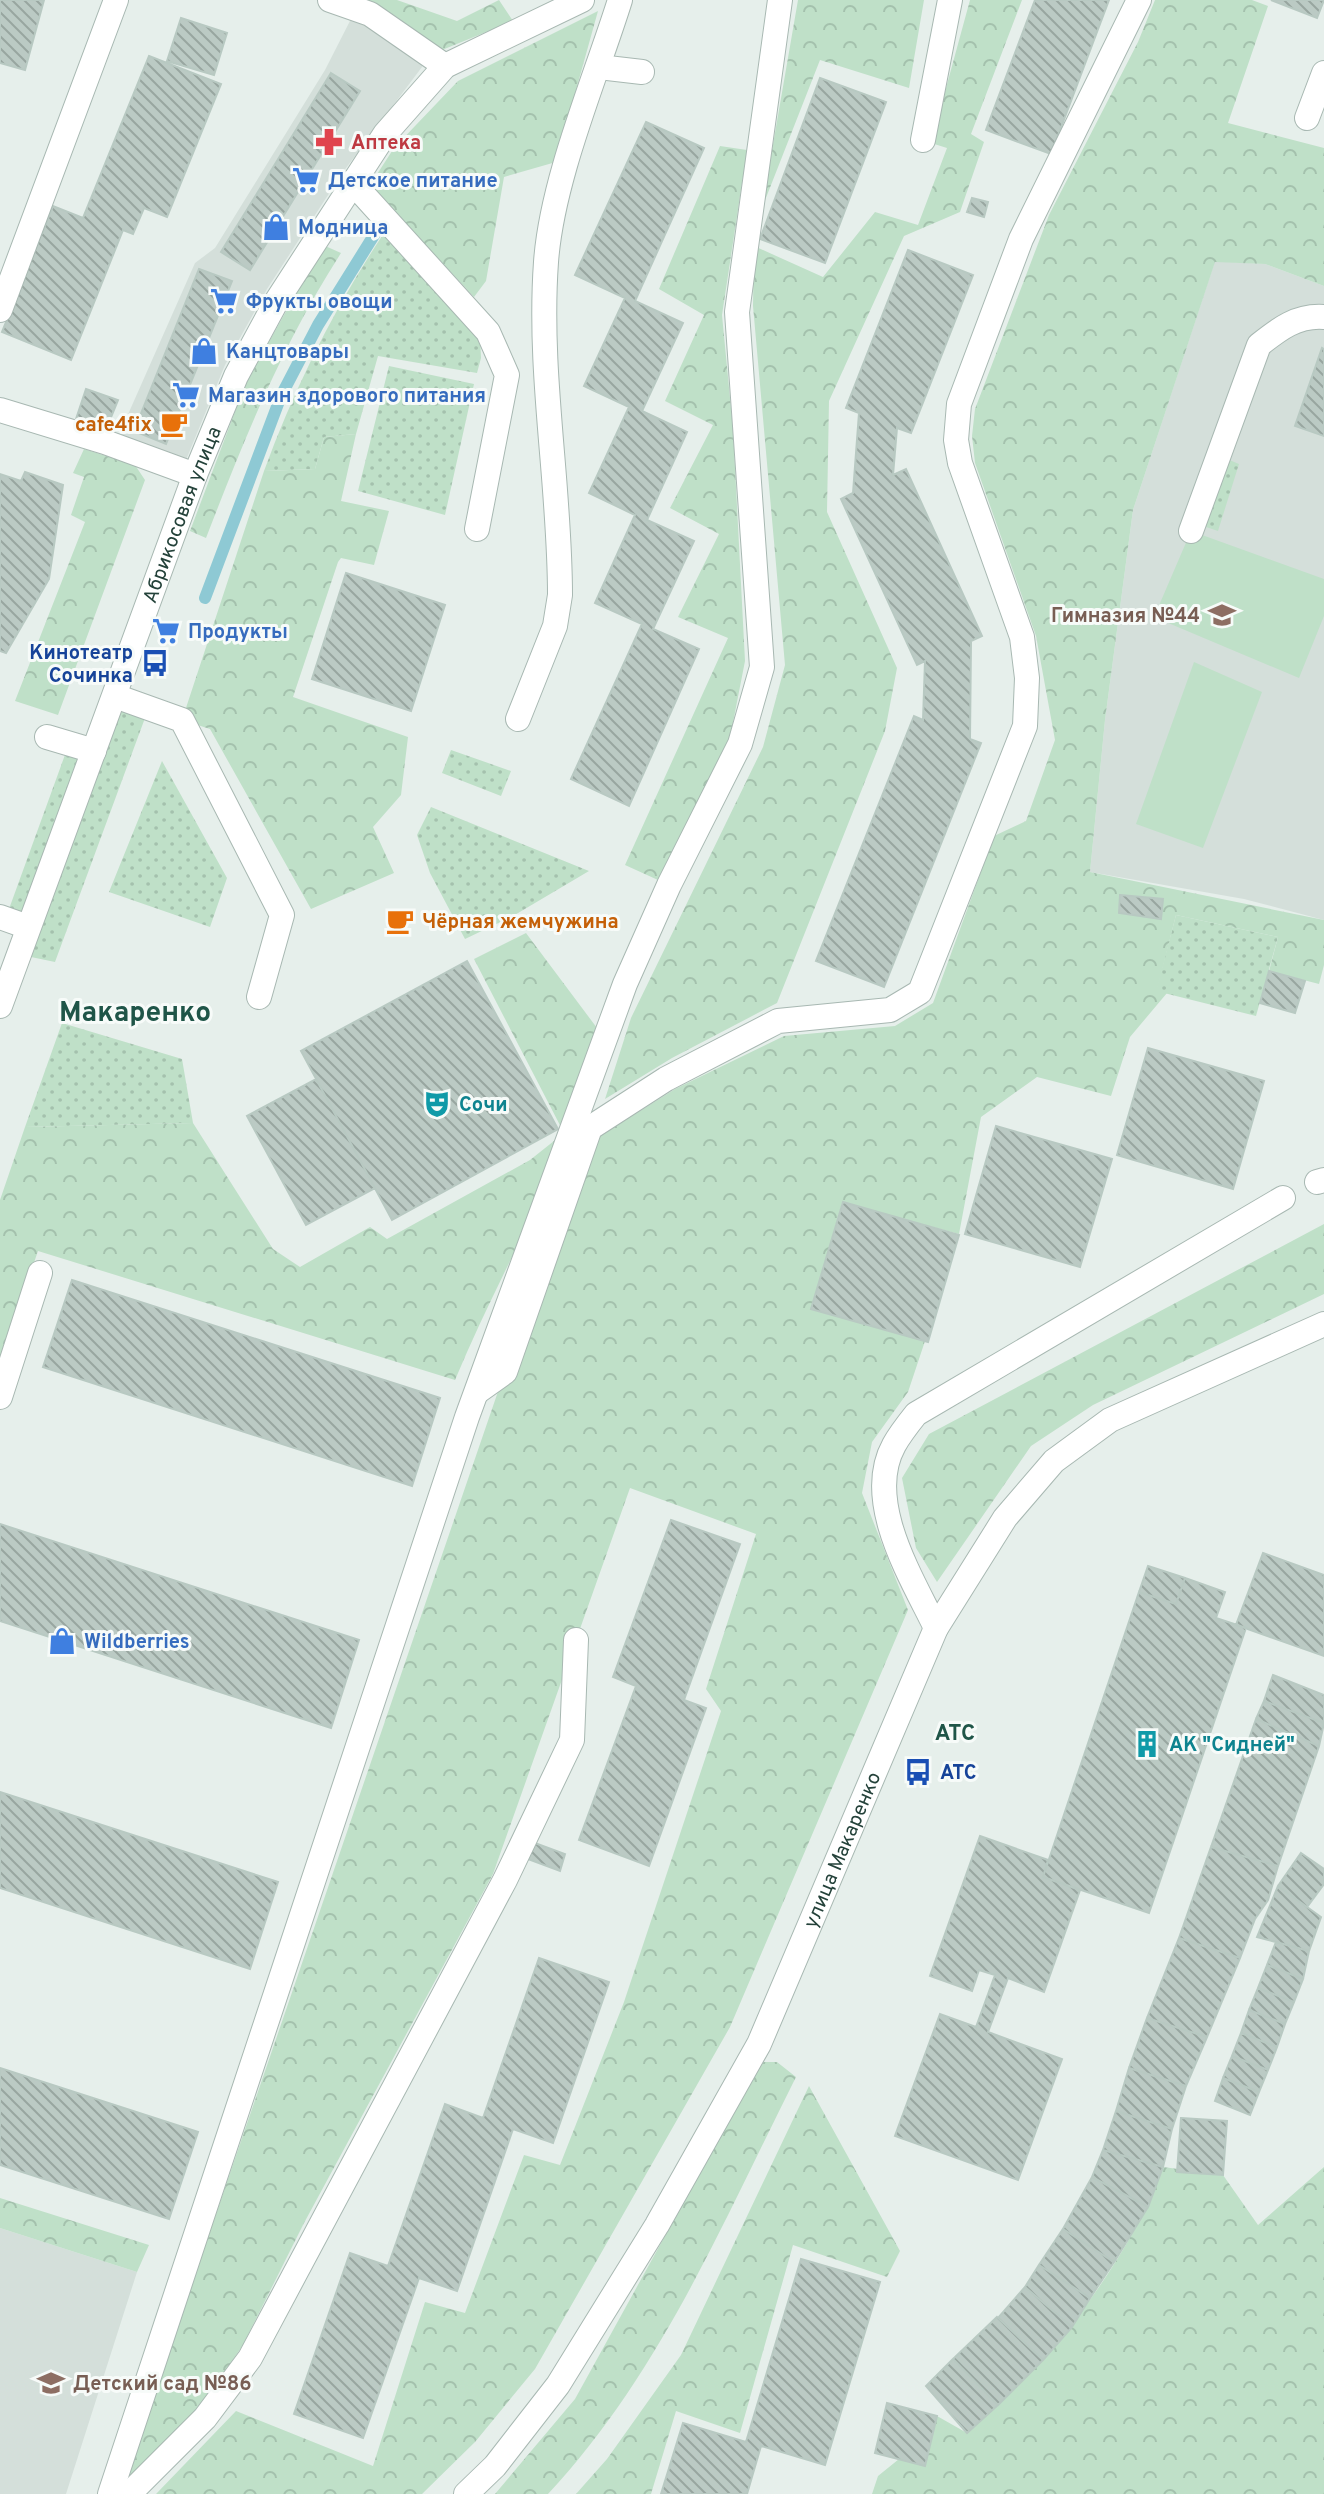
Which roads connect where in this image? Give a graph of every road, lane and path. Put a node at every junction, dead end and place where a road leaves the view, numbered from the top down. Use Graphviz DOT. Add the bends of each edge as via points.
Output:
graph roads {
  1 [pos="116,0"];
  2 [pos="330,0"];
  3 [pos="582,0"];
  4 [pos="620,0"];
  5 [pos="780,0"];
  6 [pos="950,0"];
  7 [pos="1139,0"];
  8 [pos="445,66"];
  9 [pos="599,67"];
  10 [pos="642,72"];
  11 [pos="1324,73"];
  12 [pos="1307,118"];
  13 [pos="923,140"];
  14 [pos="352,182"];
  15 [pos="0,310"];
  16 [pos="1324,317"];
  17 [pos="0,410"];
  18 [pos="195,475"];
  19 [pos="477,529"];
  20 [pos="1191,531"];
  21 [pos="115,696"];
  22 [pos="518,719"];
  23 [pos="47,737"];
  24 [pos="94,751"];
  25 [pos="0,917"];
  26 [pos="28,927"];
  27 [pos="7,960"];
  28 [pos="259,997"];
  29 [pos="0,1006"];
  30 [pos="1283,1198"];
  31 [pos="40,1273"];
  32 [pos="1324,1324"];
  33 [pos="477,1392"];
  34 [pos="0,1397"];
  35 [pos="936,1628"];
  36 [pos="576,1640"];
  37 [pos="110,2494"];
  38 [pos="129,2494"];
  39 [pos="466,2494"];
  1 -- 15 [label="street"];
  2 -- 8 [label="street" via="370,14"];
  3 -- 8 [label="street, Абрикосовая улица"];
  4 -- 9 [label="street"];
  5 -- 33 [label="street" via="737,312 762,667 740,744 625,984"];
  6 -- 13 [label="street"];
  7 -- 33 [label="street" via="1021,239 959,404 960,463 1022,637 1025,726 920,992 890,1010 778,1021 666,1079 590,1128 505,1372"];
  8 -- 14 [label="street, Абрикосовая улица" via="385,134"];
  9 -- 10 [label="street"];
  9 -- 22 [label="street" via="558,193 546,260 544,371 560,595 555,626"];
  11 -- 12 [label="street"];
  14 -- 18 [label="street, Абрикосовая улица" via="269,314 236,376"];
  14 -- 19 [label="street" via="488,332 507,375"];
  16 -- 20 [label="street" via="1308,316 1282,327 1259,345"];
  17 -- 18 [label="street"];
  18 -- 21 [label="street, Абрикосовая улица"];
  21 -- 24 [label="street, Абрикосовая улица"];
  21 -- 28 [label="street" via="182,720 282,915"];
  23 -- 24 [label="street"];
  24 -- 26 [label="street, Абрикосовая улица"];
  25 -- 26 [label="street"];
  26 -- 27 [label="street, Абрикосовая улица"];
  27 -- 29 [label="street, Абрикосовая улица"];
  30 -- 35 [label="street" via="916,1414 892,1447 885,1490 889,1528"];
  31 -- 34 [label="street"];
  32 -- 35 [label="street, улица Макаренко" via="1110,1420 1054,1461 1005,1518"];
  33 -- 37 [label="street"];
  35 -- 39 [label="street, улица Макаренко" via="759,2044 657,2225 558,2385 495,2466"];
  36 -- 38 [label="street" via="572,1740 505,1880 250,2358 205,2418"];
}
